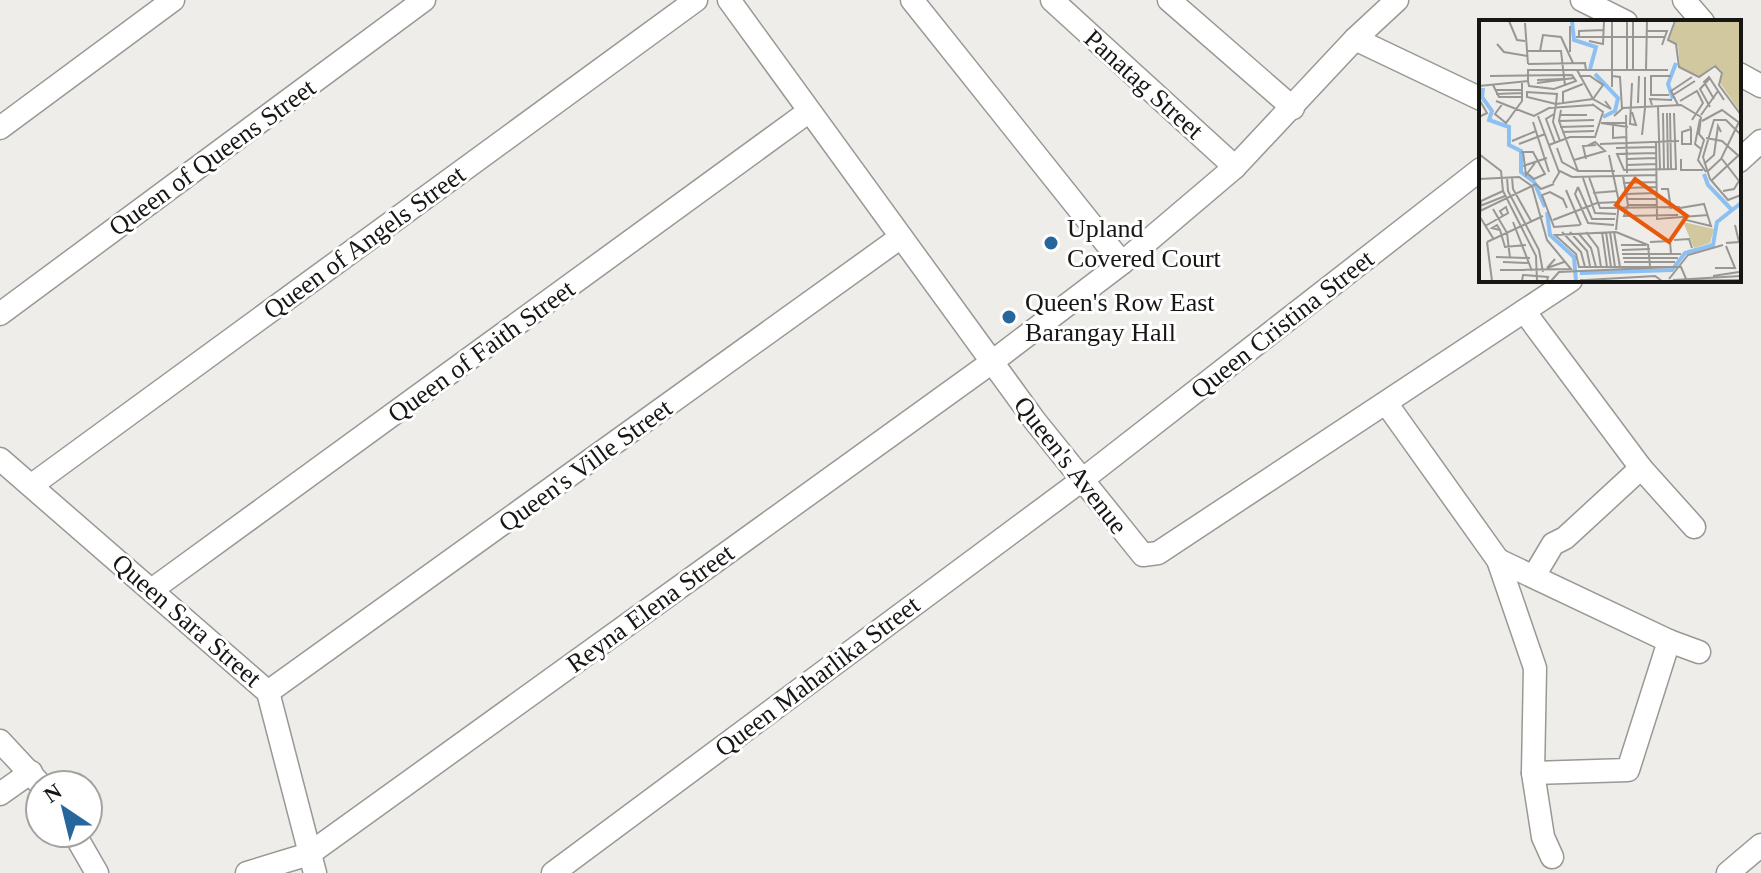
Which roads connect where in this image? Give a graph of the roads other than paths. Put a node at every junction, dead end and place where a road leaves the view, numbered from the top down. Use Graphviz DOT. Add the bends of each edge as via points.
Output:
graph roads {
  1 [pos="173,0"];
  2 [pos="424,0"];
  3 [pos="696,0"];
  4 [pos="729,0"];
  5 [pos="912,0"];
  6 [pos="1052,0"];
  7 [pos="1169,0"];
  8 [pos="1397,0"];
  9 [pos="1582,0"];
  10 [pos="1687,1"];
  11 [pos="1622,20"];
  12 [pos="1701,20"];
  13 [pos="1355,39"];
  14 [pos="1479,98"];
  15 [pos="1293,108"];
  16 [pos="808,112"];
  17 [pos="0,128"];
  18 [pos="1761,141"];
  19 [pos="1741,159"];
  20 [pos="1235,167"];
  21 [pos="1479,171"];
  22 [pos="901,237"];
  23 [pos="1122,263"];
  24 [pos="1568,282"];
  25 [pos="1524,311"];
  26 [pos="0,314"];
  27 [pos="992,362"];
  28 [pos="1386,403"];
  29 [pos="0,459"];
  30 [pos="1641,468"];
  31 [pos="1082,480"];
  32 [pos="32,485"];
  33 [pos="1694,527"];
  34 [pos="1498,560"];
  35 [pos="1534,576"];
  36 [pos="153,589"];
  37 [pos="1669,641"];
  38 [pos="1699,652"];
  39 [pos="268,692"];
  40 [pos="0,741"];
  41 [pos="27,769"];
  42 [pos="1533,773"];
  43 [pos="24,783"];
  44 [pos="0,794"];
  45 [pos="1761,845"];
  46 [pos="83,849"];
  47 [pos="1552,857"];
  48 [pos="312,864"];
  49 [pos="97,873"];
  50 [pos="247,873"];
  51 [pos="553,873"];
  52 [pos="1728,873"];
  1 -- 17 [label="street"];
  2 -- 26 [label="street, Queen of Queens Street"];
  3 -- 32 [label="street, Queen of Angels Street"];
  4 -- 16 [label="street, Queen's Avenue"];
  5 -- 23 [label="street"];
  6 -- 20 [label="street, Panatag Street"];
  7 -- 15 [label="street"];
  8 -- 13 [label="street, Reyna Elena Street"];
  9 -- 11 [label="street"];
  10 -- 12 [label="street"];
  13 -- 14 [label="street"];
  13 -- 15 [label="street, Reyna Elena Street"];
  15 -- 20 [label="street, Reyna Elena Street"];
  16 -- 22 [label="street, Queen's Avenue"];
  16 -- 36 [label="street, Queen of Faith Street"];
  18 -- 19 [label="street"];
  20 -- 23 [label="street, Reyna Elena Street"];
  21 -- 31 [label="street, Queen Cristina Street"];
  22 -- 27 [label="street, Queen's Avenue"];
  22 -- 39 [label="street, Queen's Ville Street"];
  23 -- 27 [label="street, Reyna Elena Street"];
  24 -- 25 [label="street, Queen's Avenue"];
  25 -- 28 [label="street, Queen's Avenue"];
  25 -- 30 [label="street"];
  27 -- 31 [label="street, Queen's Avenue"];
  27 -- 48 [label="street, Reyna Elena Street"];
  28 -- 31 [label="street, Queen's Avenue" via="1158,553 1143,555"];
  28 -- 34 [label="street"];
  29 -- 32 [label="street, Queen Sara Street"];
  30 -- 33 [label="street"];
  30 -- 35 [label="street" via="1553,544"];
  31 -- 51 [label="street, Queen Maharlika Street"];
  32 -- 36 [label="street, Queen Sara Street"];
  34 -- 35 [label="street"];
  34 -- 42 [label="street" via="1535,668"];
  35 -- 37 [label="street"];
  36 -- 39 [label="street, Queen Sara Street"];
  37 -- 38 [label="street"];
  37 -- 42 [label="street" via="1628,770"];
  39 -- 48 [label="street, Queen Sara Street"];
  40 -- 41 [label="street"];
  42 -- 47 [label="street" via="1543,837"];
  43 -- 44 [label="street"];
  45 -- 52 [label="street"];
  46 -- 49 [label="street"];
  48 -- 50 [label="street, Reyna Elena Street"];
}
